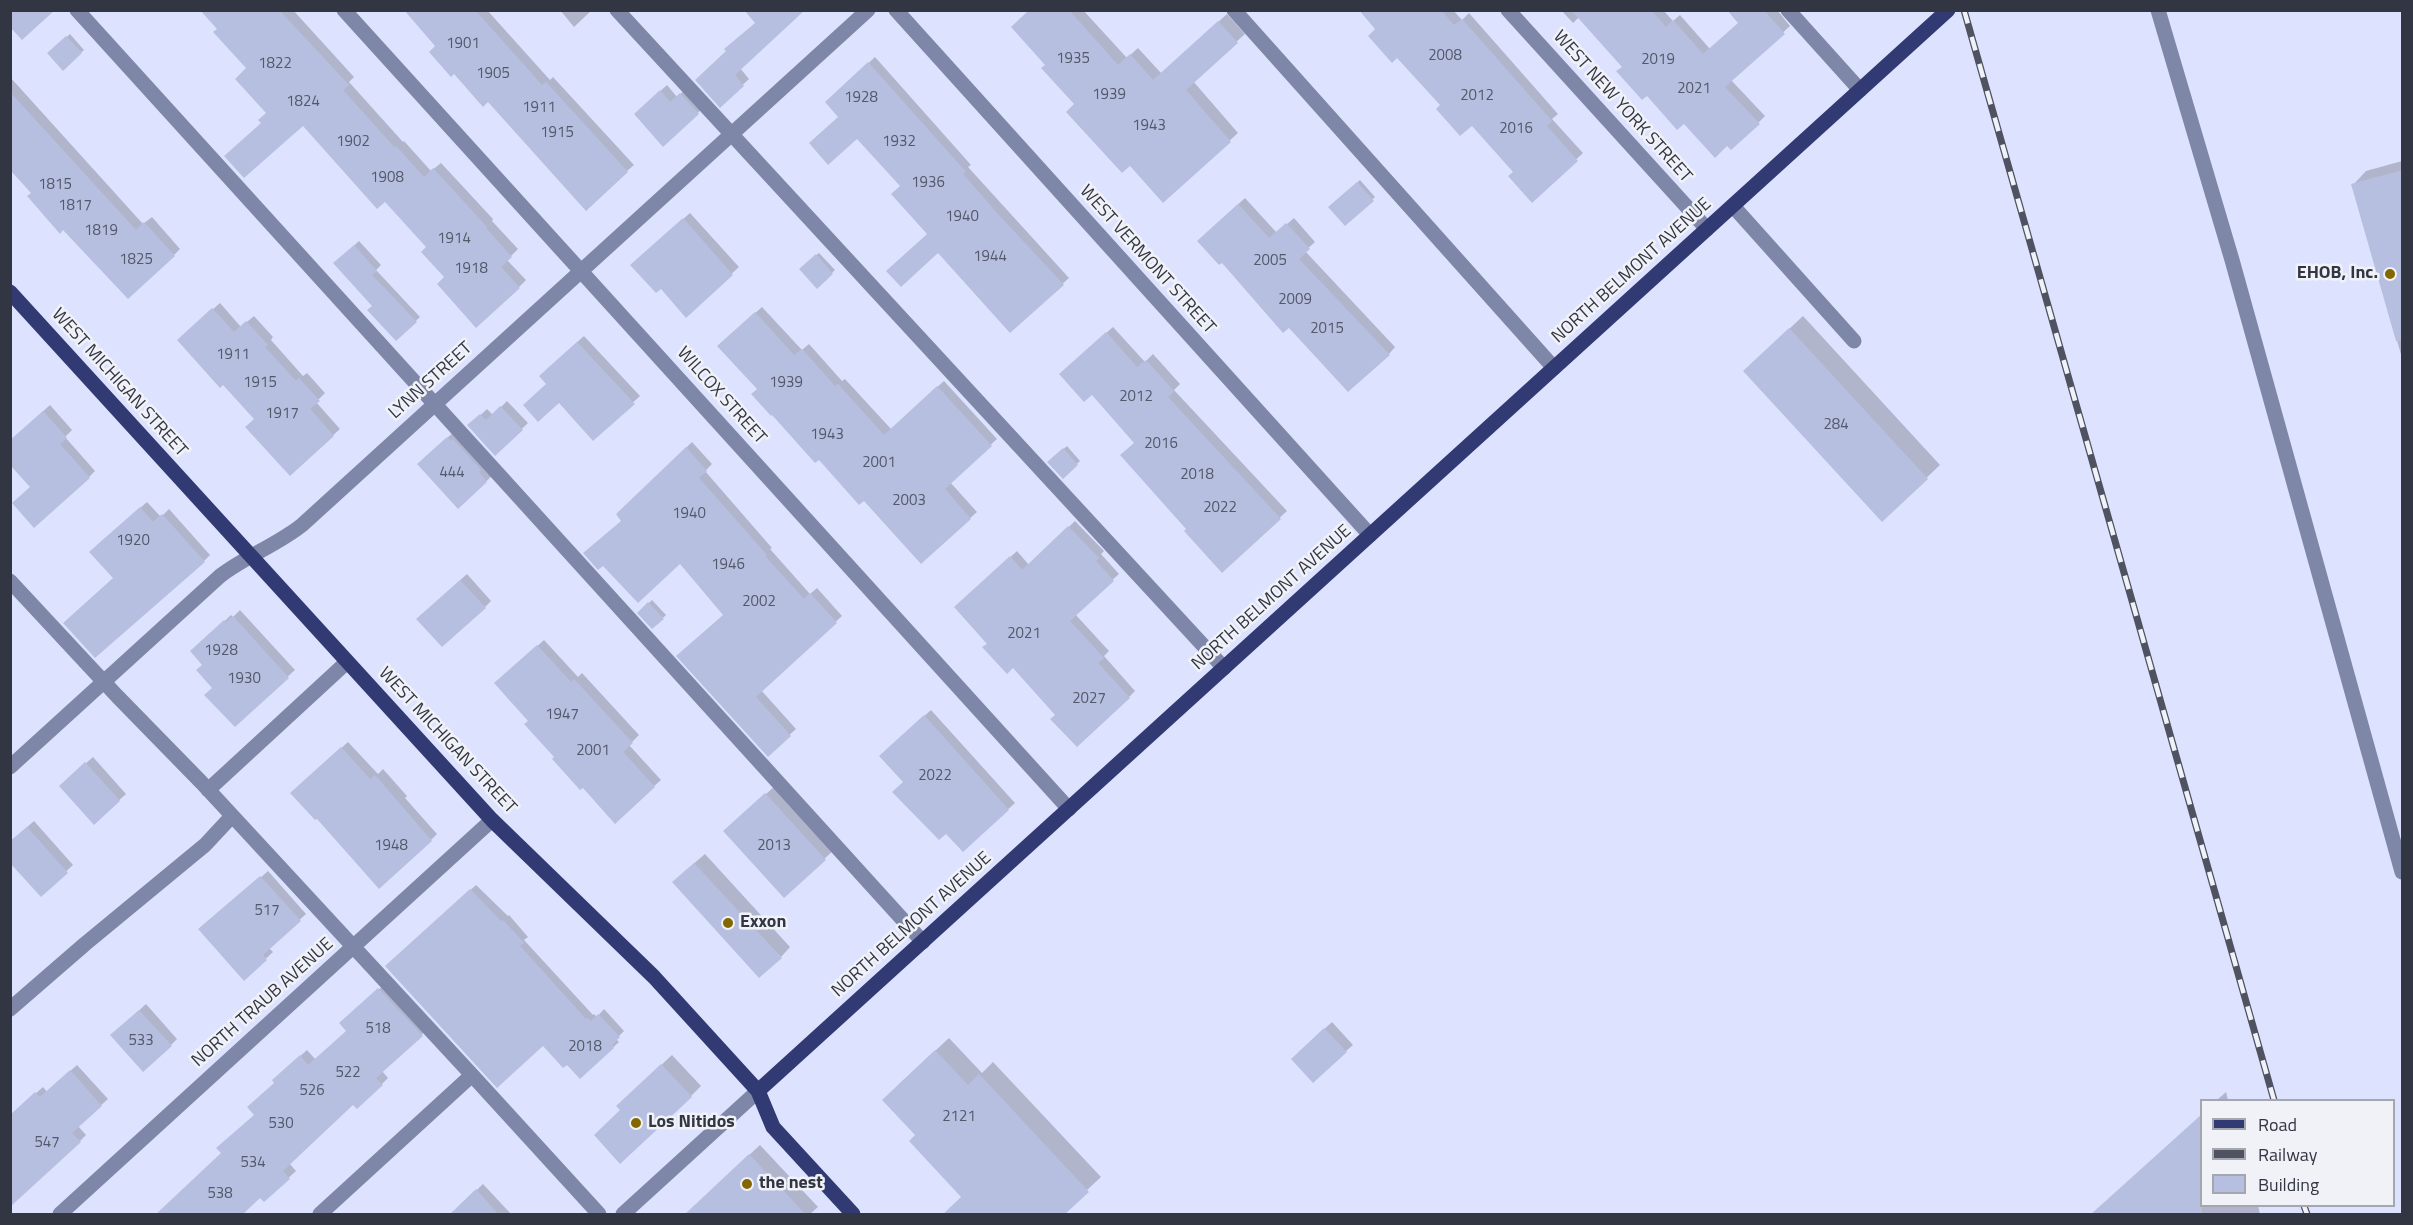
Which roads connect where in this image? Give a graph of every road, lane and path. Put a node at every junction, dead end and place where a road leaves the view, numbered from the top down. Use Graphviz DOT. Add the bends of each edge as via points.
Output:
graph roads {
  1 [pos="77,10"];
  2 [pos="344,10"];
  3 [pos="617,10"];
  4 [pos="868,10"];
  5 [pos="896,10"];
  6 [pos="1234,10"];
  7 [pos="1508,10"];
  8 [pos="1788,10"];
  9 [pos="1948,10"];
  10 [pos="2158,10"];
  11 [pos="1860,90"];
  12 [pos="730,134"];
  13 [pos="1733,206"];
  14 [pos="1707,229"];
  15 [pos="581,270"];
  16 [pos="10,292"];
  17 [pos="1854,342"];
  18 [pos="1554,368"];
  19 [pos="435,403"];
  20 [pos="1370,535"];
  21 [pos="251,556"];
  22 [pos="10,580"];
  23 [pos="347,662"];
  24 [pos="1224,668"];
  25 [pos="104,682"];
  26 [pos="10,767"];
  27 [pos="208,790"];
  28 [pos="1069,809"];
  29 [pos="232,816"];
  30 [pos="492,820"];
  31 [pos="2403,872"];
  32 [pos="923,942"];
  33 [pos="353,947"];
  34 [pos="10,1010"];
  35 [pos="472,1075"];
  36 [pos="758,1091"];
  37 [pos="60,1215"];
  38 [pos="320,1215"];
  39 [pos="599,1215"];
  40 [pos="623,1215"];
  41 [pos="853,1215"];
  1 -- 19 [label="street"];
  2 -- 15 [label="street, WILCOX STREET"];
  3 -- 12 [label="street"];
  4 -- 12 [label="street, LYNN STREET"];
  5 -- 20 [label="street, WEST VERMONT STREET"];
  6 -- 18 [label="street"];
  7 -- 14 [label="street, WEST NEW YORK STREET"];
  8 -- 11 [label="street"];
  9 -- 11 [label="main road, NORTH BELMONT AVENUE"];
  10 -- 31 [label="street"];
  11 -- 13 [label="main road, NORTH BELMONT AVENUE"];
  12 -- 15 [label="street, LYNN STREET"];
  12 -- 24 [label="street"];
  13 -- 14 [label="main road, NORTH BELMONT AVENUE"];
  13 -- 17 [label="street"];
  14 -- 18 [label="main road, NORTH BELMONT AVENUE"];
  15 -- 19 [label="street, LYNN STREET"];
  15 -- 28 [label="street, WILCOX STREET"];
  16 -- 21 [label="main road, WEST MICHIGAN STREET"];
  18 -- 20 [label="main road, NORTH BELMONT AVENUE"];
  19 -- 21 [label="street, LYNN STREET" via="302,525"];
  19 -- 32 [label="street"];
  20 -- 24 [label="main road, NORTH BELMONT AVENUE"];
  21 -- 23 [label="main road, WEST MICHIGAN STREET"];
  21 -- 25 [label="street, LYNN STREET" via="220,576"];
  22 -- 25 [label="street"];
  23 -- 27 [label="street"];
  23 -- 30 [label="main road, WEST MICHIGAN STREET"];
  24 -- 28 [label="main road, NORTH BELMONT AVENUE"];
  25 -- 26 [label="street, LYNN STREET"];
  25 -- 27 [label="street"];
  27 -- 29 [label="street"];
  28 -- 32 [label="main road, NORTH BELMONT AVENUE"];
  29 -- 33 [label="street"];
  29 -- 34 [label="street" via="206,845"];
  30 -- 33 [label="street, NORTH TRAUB AVENUE"];
  30 -- 36 [label="main road, WEST MICHIGAN STREET" via="639,961"];
  32 -- 36 [label="main road, NORTH BELMONT AVENUE"];
  33 -- 35 [label="street"];
  33 -- 37 [label="street, NORTH TRAUB AVENUE"];
  35 -- 38 [label="street"];
  35 -- 39 [label="street"];
  36 -- 40 [label="street, NORTH BELMONT AVENUE"];
  36 -- 41 [label="main road, WEST MICHIGAN STREET" via="773,1127"];
}
